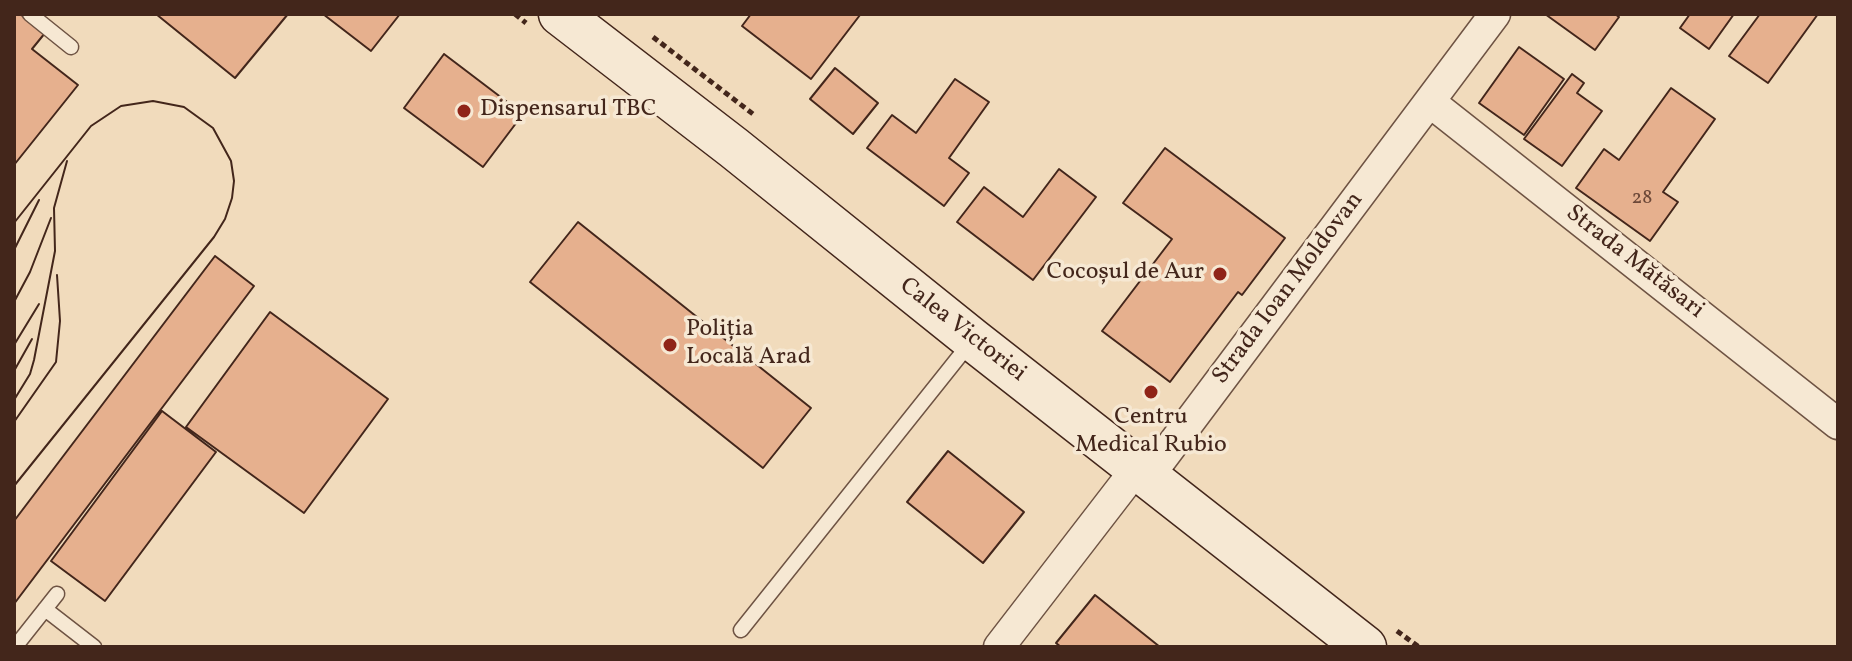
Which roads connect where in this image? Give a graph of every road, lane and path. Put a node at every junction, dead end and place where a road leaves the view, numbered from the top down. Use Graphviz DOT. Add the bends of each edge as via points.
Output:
graph roads {
  1 [pos="30,14"];
  2 [pos="560,14"];
  3 [pos="1495,14"];
  4 [pos="71,47"];
  5 [pos="1430,102"];
  6 [pos="973,340"];
  7 [pos="1838,424"];
  8 [pos="1143,473"];
  9 [pos="57,594"];
  10 [pos="45,609"];
  11 [pos="741,630"];
  12 [pos="15,647"];
  13 [pos="94,647"];
  14 [pos="999,647"];
  15 [pos="1365,647"];
  1 -- 4 [label="lane"];
  2 -- 6 [label="main road, Calea Victoriei"];
  3 -- 5 [label="street, Strada Ioan Moldovan"];
  5 -- 7 [label="street, Strada Mătăsari"];
  5 -- 8 [label="street, Strada Ioan Moldovan"];
  6 -- 8 [label="main road, Calea Victoriei"];
  6 -- 11 [label="lane"];
  8 -- 14 [label="street, Strada Ioan Moldovan"];
  8 -- 15 [label="main road, Calea Victoriei"];
  9 -- 10 [label="lane"];
  10 -- 12 [label="lane"];
  10 -- 13 [label="lane"];
}
